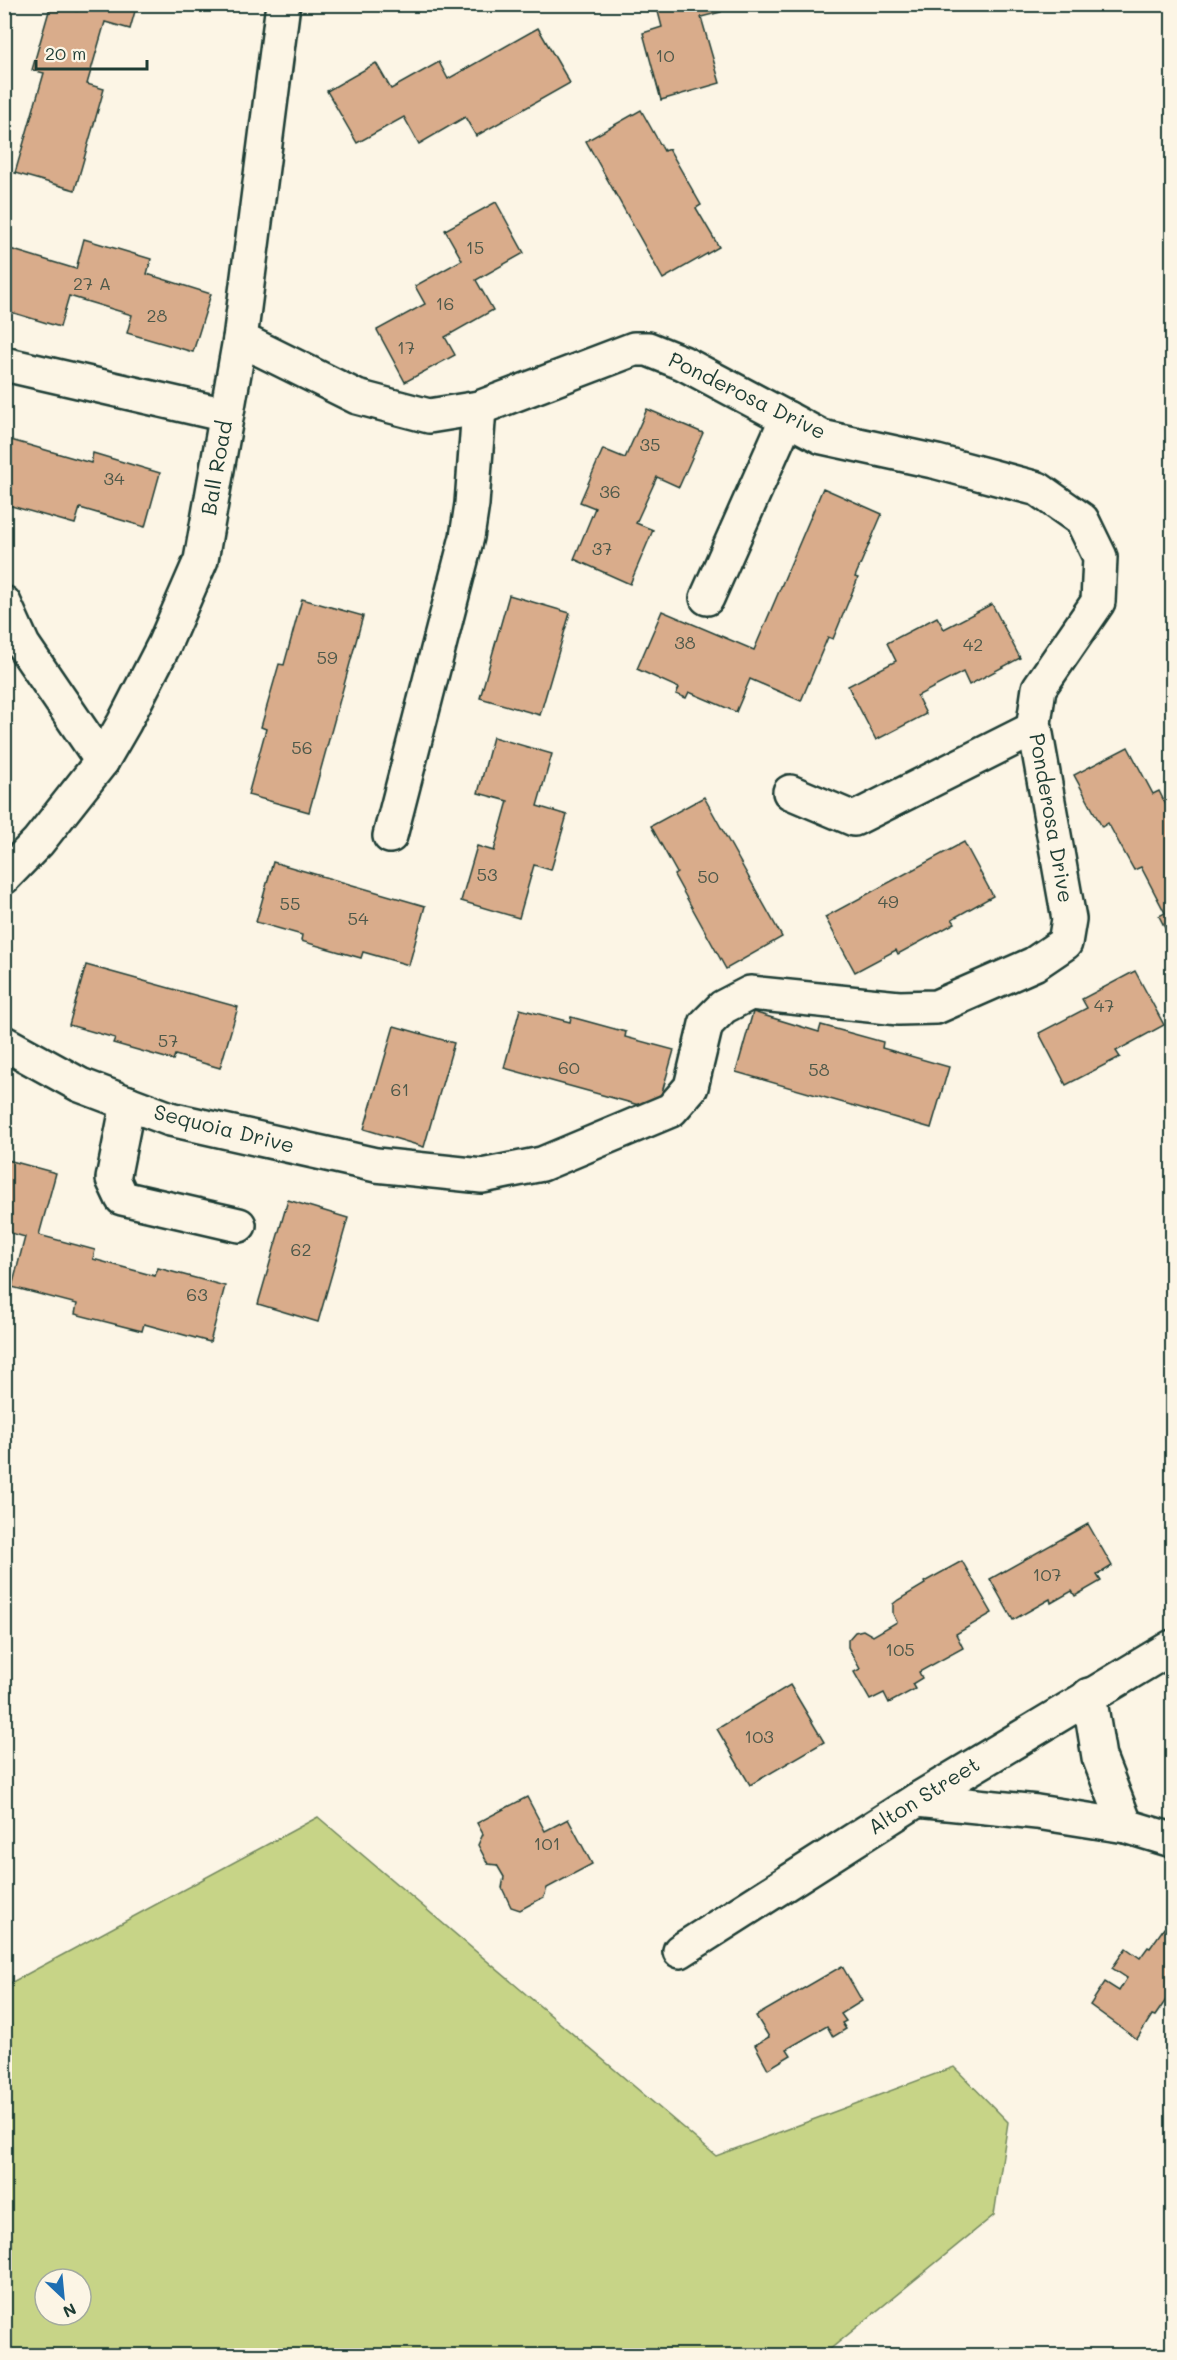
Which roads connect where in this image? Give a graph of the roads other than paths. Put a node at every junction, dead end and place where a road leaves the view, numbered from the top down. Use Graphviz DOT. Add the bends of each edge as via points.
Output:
graph roads {
  1 [pos="284,4"];
  2 [pos="240,339"];
  3 [pos="4,364"];
  4 [pos="479,408"];
  5 [pos="226,415"];
  6 [pos="787,418"];
  7 [pos="707,598"];
  8 [pos="4,603"];
  9 [pos="1035,728"];
  10 [pos="102,760"];
  11 [pos="790,792"];
  12 [pos="390,836"];
  13 [pos="4,877"];
  14 [pos="4,1043"];
  15 [pos="128,1103"];
  16 [pos="457,1174"];
  17 [pos="239,1225"];
  18 [pos="1173,1647"];
  19 [pos="1089,1695"];
  20 [pos="917,1800"];
  21 [pos="1126,1826"];
  22 [pos="1173,1840"];
  23 [pos="680,1951"];
  1 -- 2 [label="street, Ball Road"];
  2 -- 4 [label="street, Ponderosa Drive" via="357,397 429,416"];
  2 -- 5 [label="street, Ball Road"];
  3 -- 5 [label="street"];
  4 -- 6 [label="street, Ponderosa Drive" via="634,349 648,349 683,363"];
  4 -- 12 [label="street" via="467,537"];
  5 -- 10 [label="street, Ball Road" via="201,560 164,645"];
  6 -- 7 [label="street"];
  6 -- 9 [label="street, Ponderosa Drive" via="822,436 1038,489 1082,520 1100,557 1098,602 1039,688"];
  8 -- 10 [label="street" via="23,645"];
  9 -- 11 [label="street" via="854,819"];
  9 -- 16 [label="street, Ponderosa Drive" via="1069,919 1065,943 1034,964 936,1007 899,1008 750,993 723,1007 706,1024 691,1087 671,1110 542,1164 482,1176"];
  10 -- 13 [label="street, Ball Road" via="38,842"];
  14 -- 15 [label="street, Sequoia Drive" via="80,1085"];
  15 -- 16 [label="street, Sequoia Drive" via="170,1119 376,1165"];
  15 -- 17 [label="street" via="113,1179 122,1198"];
  18 -- 19 [label="street, Alton Street"];
  19 -- 20 [label="street, Alton Street"];
  19 -- 21 [label="street" via="1099,1757"];
  20 -- 21 [label="street"];
  20 -- 23 [label="street, Alton Street"];
  21 -- 22 [label="street"];
}
